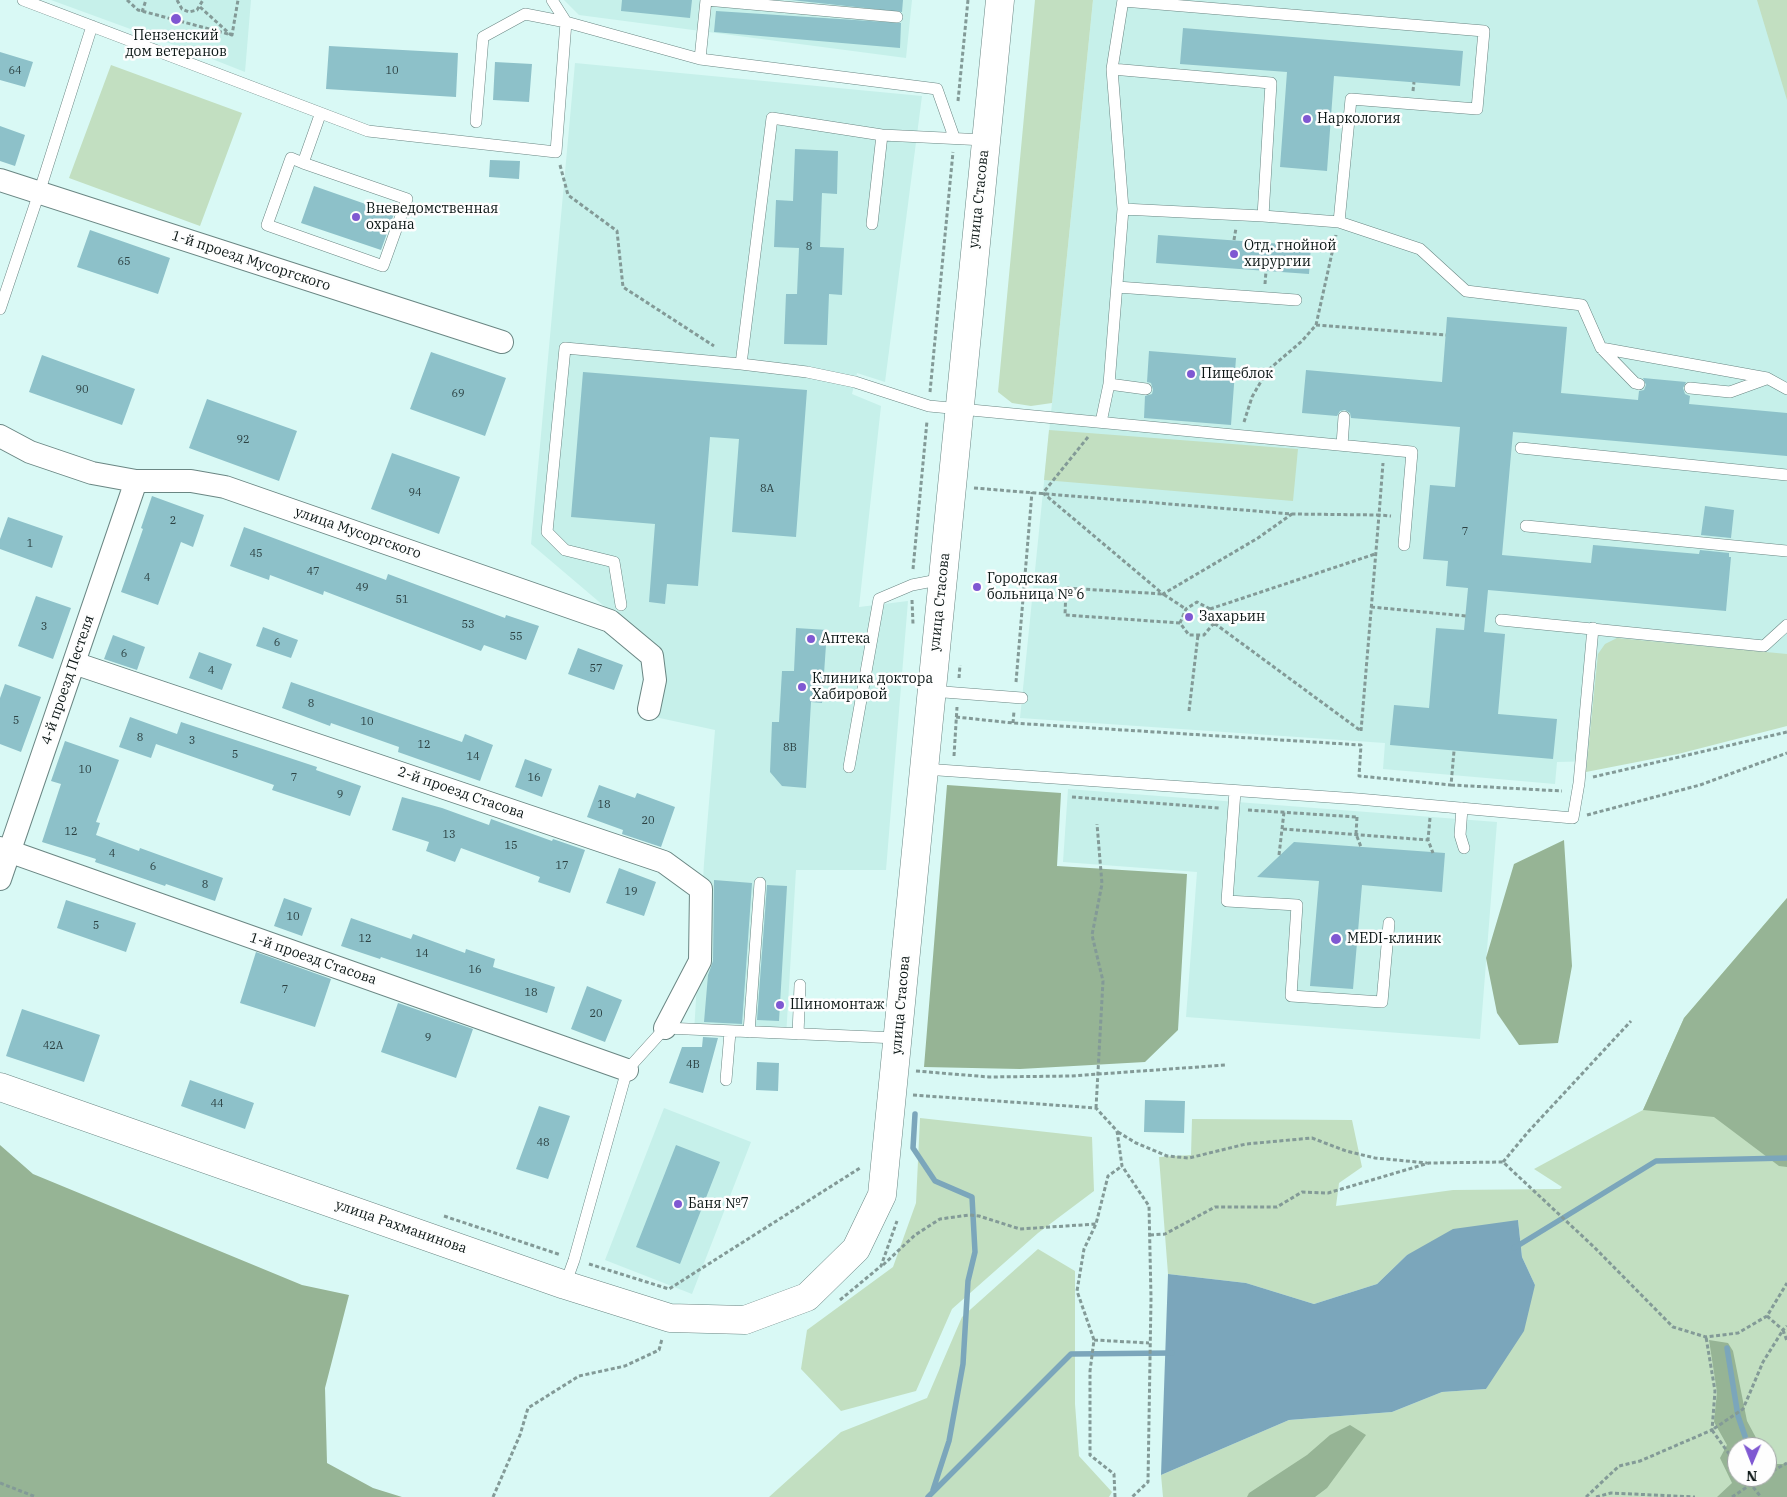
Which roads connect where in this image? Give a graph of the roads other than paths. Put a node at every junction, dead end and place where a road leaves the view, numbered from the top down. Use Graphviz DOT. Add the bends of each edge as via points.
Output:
graph roads {
  1 [pos="23,0"];
  2 [pos="552,0"];
  3 [pos="1000,0"];
  4 [pos="1123,0"];
  5 [pos="897,17"];
  6 [pos="566,22"];
  7 [pos="92,26"];
  8 [pos="700,60"];
  9 [pos="1112,69"];
  10 [pos="320,115"];
  11 [pos="476,122"];
  12 [pos="882,135"];
  13 [pos="954,137"];
  14 [pos="985,140"];
  15 [pos="303,163"];
  16 [pos="0,180"];
  17 [pos="40,193"];
  18 [pos="1123,209"];
  19 [pos="1263,216"];
  20 [pos="1339,222"];
  21 [pos="872,224"];
  22 [pos="1117,287"];
  23 [pos="1296,300"];
  24 [pos="0,309"];
  25 [pos="502,342"];
  26 [pos="1601,348"];
  27 [pos="741,364"];
  28 [pos="1767,378"];
  29 [pos="1109,384"];
  30 [pos="1640,384"];
  31 [pos="1690,388"];
  32 [pos="1146,389"];
  33 [pos="1787,389"];
  34 [pos="958,408"];
  35 [pos="1344,417"];
  36 [pos="1101,422"];
  37 [pos="0,436"];
  38 [pos="1342,445"];
  39 [pos="1521,448"];
  40 [pos="1787,475"];
  41 [pos="136,481"];
  42 [pos="1526,526"];
  43 [pos="1404,545"];
  44 [pos="1787,551"];
  45 [pos="943,579"];
  46 [pos="620,605"];
  47 [pos="1501,620"];
  48 [pos="1787,625"];
  49 [pos="1593,628"];
  50 [pos="74,663"];
  51 [pos="931,691"];
  52 [pos="1018,698"];
  53 [pos="649,709"];
  54 [pos="849,767"];
  55 [pos="924,769"];
  56 [pos="1235,791"];
  57 [pos="1462,808"];
  58 [pos="1464,848"];
  59 [pos="5,850"];
  60 [pos="0,880"];
  61 [pos="760,883"];
  62 [pos="1389,923"];
  63 [pos="800,985"];
  64 [pos="665,1028"];
  65 [pos="730,1032"];
  66 [pos="749,1032"];
  67 [pos="798,1034"];
  68 [pos="898,1038"];
  69 [pos="627,1070"];
  70 [pos="726,1080"];
  71 [pos="0,1087"];
  72 [pos="565,1285"];
  73 [pos="807,1297"];
  1 -- 7 [label="lane"];
  2 -- 6 [label="lane"];
  3 -- 14 [label="main road, улица Стасова"];
  4 -- 9 [label="lane"];
  4 -- 20 [label="lane" via="1484,31 1477,109 1351,99"];
  5 -- 8 [label="lane" via="706,0"];
  6 -- 8 [label="lane"];
  6 -- 10 [label="lane" via="556,152 368,131"];
  6 -- 11 [label="lane" via="525,14 483,37"];
  7 -- 10 [label="lane"];
  7 -- 17 [label="lane"];
  8 -- 13 [label="lane" via="937,89"];
  9 -- 18 [label="lane"];
  9 -- 19 [label="lane" via="1271,83"];
  10 -- 15 [label="lane"];
  12 -- 13 [label="lane"];
  12 -- 21 [label="lane"];
  12 -- 27 [label="lane" via="772,118"];
  13 -- 14 [label="lane"];
  14 -- 34 [label="main road, улица Стасова"];
  15 -- 15 [label="lane" via="291,158 268,225 383,266 407,199"];
  16 -- 17 [label="street, 1-й проезд Мусоргского"];
  17 -- 24 [label="lane"];
  17 -- 25 [label="street, 1-й проезд Мусоргского"];
  18 -- 19 [label="lane"];
  18 -- 22 [label="lane"];
  19 -- 20 [label="lane"];
  20 -- 26 [label="lane" via="1420,249 1466,291 1582,305"];
  22 -- 23 [label="lane"];
  22 -- 29 [label="lane"];
  26 -- 28 [label="lane"];
  26 -- 30 [label="lane" via="1635,383"];
  27 -- 34 [label="lane" via="816,374 854,382 929,406"];
  27 -- 46 [label="lane" via="565,348 547,532 565,550 614,562"];
  28 -- 31 [label="lane" via="1730,392"];
  28 -- 33 [label="lane"];
  29 -- 32 [label="lane"];
  29 -- 36 [label="lane"];
  34 -- 36 [label="lane"];
  34 -- 45 [label="main road, улица Стасова"];
  35 -- 38 [label="lane"];
  36 -- 38 [label="lane"];
  37 -- 41 [label="street, улица Мусоргского" via="30,452 92,473"];
  38 -- 43 [label="lane" via="1412,452"];
  39 -- 40 [label="lane"];
  41 -- 50 [label="street, 4-й проезд Пестеля"];
  41 -- 53 [label="street, улица Мусоргского" via="191,481 225,487 610,621 652,656 655,680"];
  42 -- 44 [label="lane"];
  45 -- 51 [label="main road, улица Стасова"];
  45 -- 54 [label="lane" via="912,585 879,598"];
  47 -- 49 [label="lane"];
  48 -- 49 [label="lane" via="1764,646"];
  49 -- 57 [label="lane" via="1573,818"];
  50 -- 59 [label="street, 4-й проезд Пестеля"];
  50 -- 64 [label="street, 2-й проезд Стасова" via="664,862 701,889 700,961"];
  51 -- 52 [label="lane"];
  51 -- 55 [label="main road, улица Стасова"];
  55 -- 56 [label="lane" via="1055,774"];
  55 -- 68 [label="main road, улица Стасова"];
  56 -- 57 [label="lane"];
  56 -- 62 [label="lane" via="1227,901 1297,906 1291,996 1382,1002"];
  57 -- 58 [label="lane" via="1460,835"];
  59 -- 60 [label="street, 4-й проезд Пестеля"];
  59 -- 69 [label="street, 1-й проезд Стасова"];
  61 -- 66 [label="lane"];
  63 -- 67 [label="lane"];
  64 -- 65 [label="lane"];
  64 -- 69 [label="lane"];
  65 -- 66 [label="lane"];
  65 -- 70 [label="lane"];
  66 -- 67 [label="lane"];
  67 -- 68 [label="lane"];
  68 -- 73 [label="main road, улица Стасова" via="895,1069 907,1101 882,1195 856,1249"];
  69 -- 72 [label="lane"];
  71 -- 72 [label="main road, улица Рахманинова"];
  72 -- 73 [label="main road, улица Рахманинова" via="670,1318 744,1320"];
}
